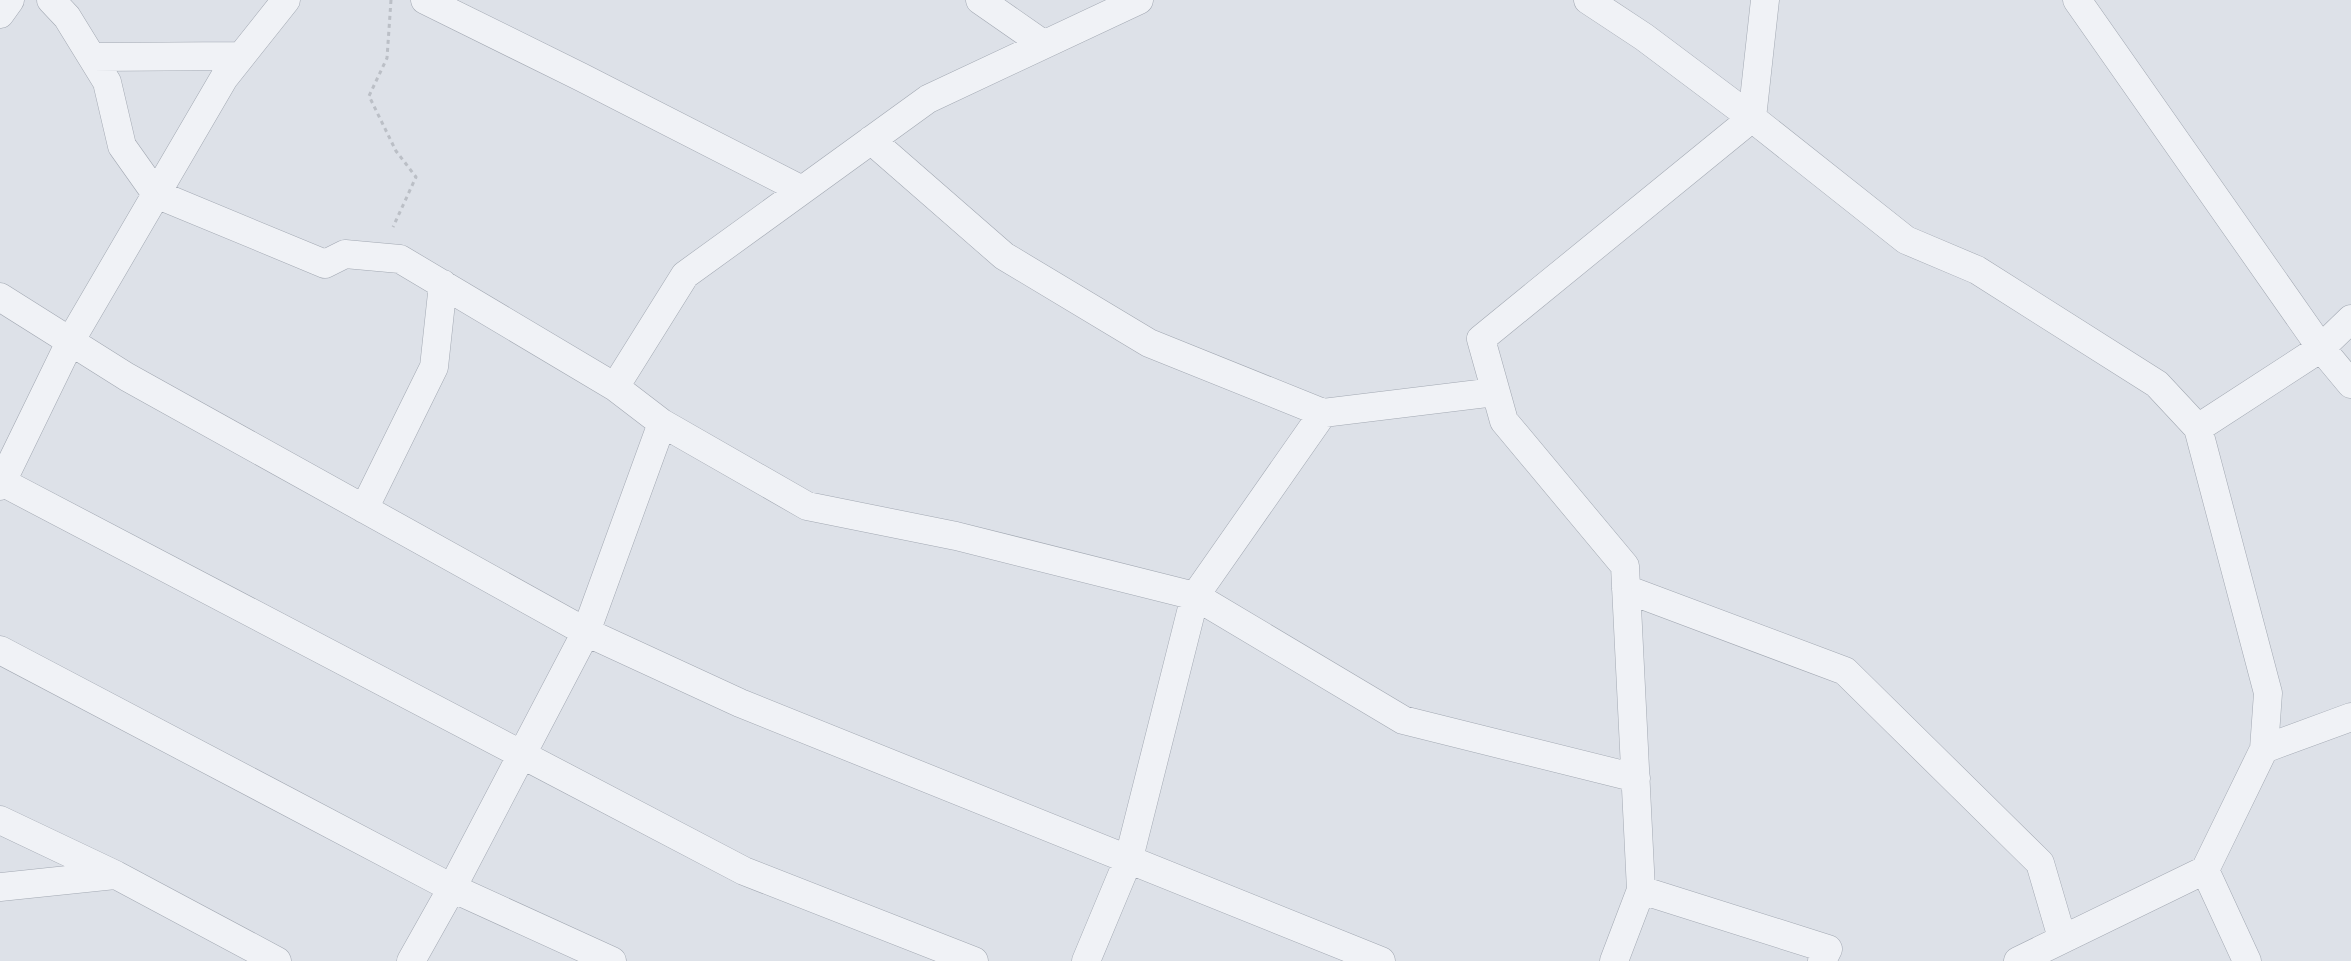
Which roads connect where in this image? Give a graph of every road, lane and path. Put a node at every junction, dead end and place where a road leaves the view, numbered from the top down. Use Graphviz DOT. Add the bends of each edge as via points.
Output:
graph roads {
  1 [pos="10,0"];
  2 [pos="51,0"];
  3 [pos="286,0"];
  4 [pos="392,0"];
  5 [pos="425,0"];
  6 [pos="980,0"];
  7 [pos="1139,0"];
  8 [pos="1588,0"];
  9 [pos="1765,0"];
  10 [pos="2077,0"];
  11 [pos="0,14"];
  12 [pos="1043,44"];
  13 [pos="241,56"];
  14 [pos="92,57"];
  15 [pos="1752,118"];
  16 [pos="871,140"];
  17 [pos="802,190"];
  18 [pos="156,194"];
  19 [pos="400,259"];
  20 [pos="443,284"];
  21 [pos="0,297"];
  22 [pos="2351,319"];
  23 [pos="71,340"];
  24 [pos="2320,348"];
  25 [pos="2351,384"];
  26 [pos="615,387"];
  27 [pos="1495,392"];
  28 [pos="1323,413"];
  29 [pos="662,423"];
  30 [pos="2198,428"];
  31 [pos="1,483"];
  32 [pos="364,509"];
  33 [pos="1626,589"];
  34 [pos="1195,596"];
  35 [pos="586,632"];
  36 [pos="0,650"];
  37 [pos="2351,717"];
  38 [pos="2264,749"];
  39 [pos="522,754"];
  40 [pos="1636,778"];
  41 [pos="0,820"];
  42 [pos="1129,858"];
  43 [pos="2205,870"];
  44 [pos="116,875"];
  45 [pos="0,887"];
  46 [pos="452,888"];
  47 [pos="1641,890"];
  48 [pos="2062,938"];
  49 [pos="277,961"];
  50 [pos="411,961"];
  51 [pos="612,961"];
  52 [pos="974,961"];
  53 [pos="1086,961"];
  54 [pos="1381,961"];
  55 [pos="1614,961"];
  56 [pos="1822,961"];
  57 [pos="2018,961"];
  58 [pos="2248,961"];
  1 -- 11 [label="street"];
  2 -- 14 [label="street" via="67,16"];
  3 -- 13 [label="street"];
  4 -- 19 [label="path" via="387,58 369,96 396,151 416,177 392,225"];
  5 -- 17 [label="street"];
  6 -- 12 [label="street"];
  7 -- 12 [label="street"];
  8 -- 15 [label="street"];
  9 -- 15 [label="street"];
  10 -- 24 [label="street"];
  12 -- 16 [label="street" via="928,99"];
  13 -- 14 [label="street"];
  13 -- 18 [label="street" via="224,78"];
  14 -- 18 [label="street" via="107,82 122,146"];
  15 -- 27 [label="street" via="1481,339"];
  15 -- 30 [label="street" via="1906,240 1977,270 2157,384"];
  16 -- 17 [label="street"];
  16 -- 28 [label="street" via="1004,256 1150,343"];
  17 -- 26 [label="street" via="685,275"];
  18 -- 19 [label="street" via="325,264 345,254"];
  18 -- 23 [label="street"];
  19 -- 20 [label="street"];
  20 -- 26 [label="street"];
  20 -- 32 [label="street" via="434,366"];
  21 -- 23 [label="street"];
  22 -- 24 [label="street"];
  23 -- 31 [label="street"];
  23 -- 32 [label="street" via="126,377"];
  24 -- 25 [label="street"];
  24 -- 30 [label="street"];
  26 -- 29 [label="street"];
  27 -- 28 [label="street"];
  27 -- 33 [label="street" via="1504,421 1625,566"];
  28 -- 34 [label="street"];
  29 -- 34 [label="street" via="807,506 956,536"];
  29 -- 35 [label="street"];
  30 -- 38 [label="street" via="2268,693"];
  31 -- 39 [label="street"];
  32 -- 35 [label="street"];
  33 -- 40 [label="street"];
  33 -- 48 [label="street" via="1845,671 2040,863"];
  34 -- 40 [label="street" via="1403,720"];
  34 -- 42 [label="street"];
  35 -- 39 [label="street"];
  35 -- 42 [label="street" via="740,704"];
  36 -- 46 [label="street"];
  37 -- 38 [label="street"];
  38 -- 43 [label="street"];
  39 -- 46 [label="street"];
  39 -- 52 [label="street" via="744,871"];
  40 -- 47 [label="street"];
  41 -- 44 [label="street"];
  42 -- 53 [label="street"];
  42 -- 54 [label="street"];
  43 -- 48 [label="street"];
  43 -- 58 [label="street"];
  44 -- 45 [label="street"];
  44 -- 49 [label="street"];
  46 -- 50 [label="street"];
  46 -- 51 [label="street"];
  47 -- 55 [label="street"];
  47 -- 56 [label="street" via="1828,949"];
  48 -- 57 [label="street"];
}
